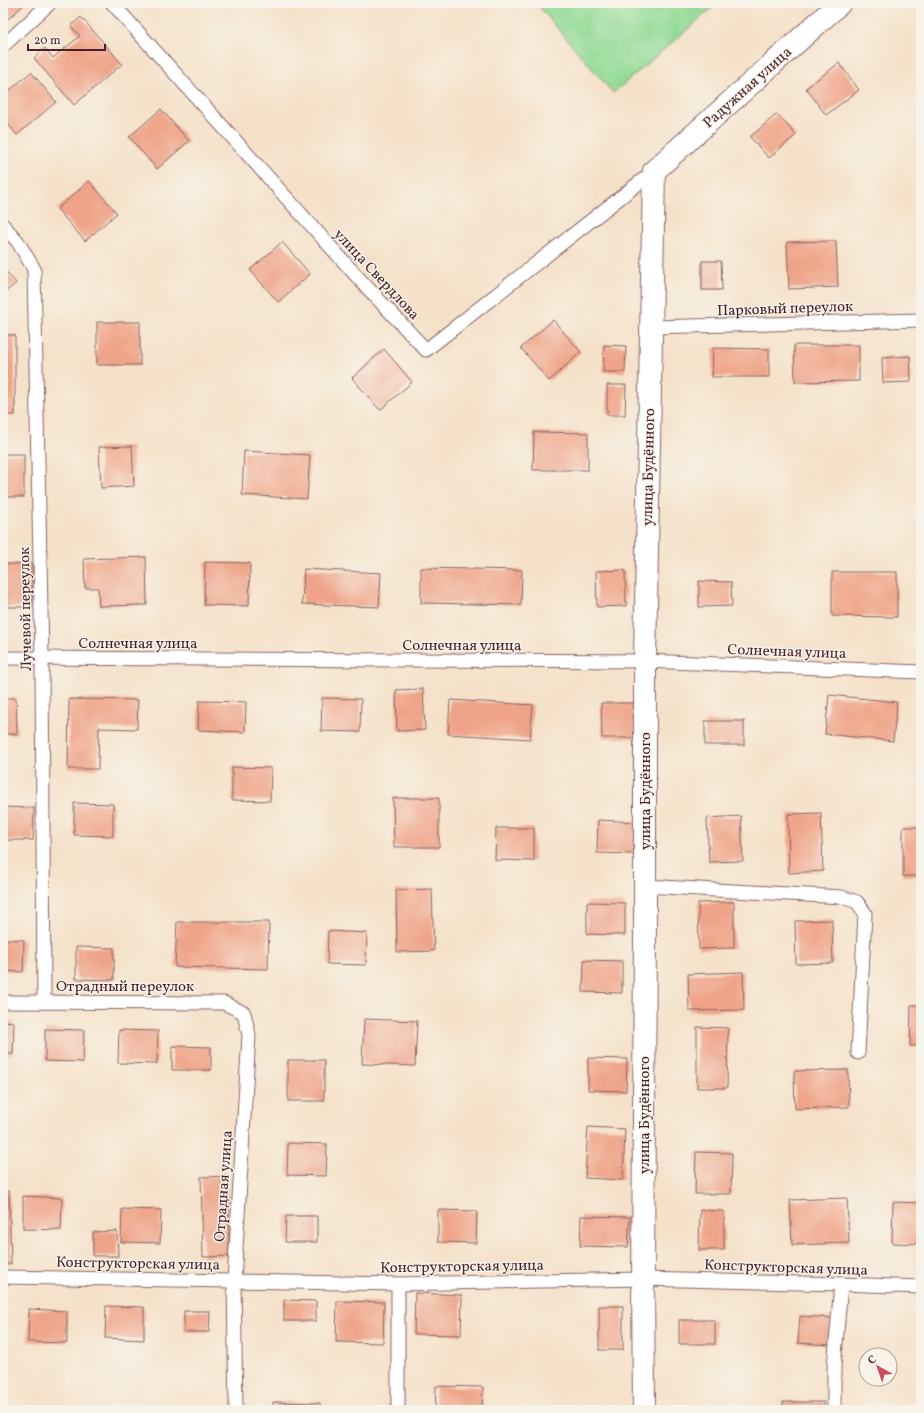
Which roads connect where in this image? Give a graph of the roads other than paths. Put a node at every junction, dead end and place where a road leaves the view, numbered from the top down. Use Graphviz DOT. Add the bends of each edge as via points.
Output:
graph roads {
  1 [pos="50,3"];
  2 [pos="112,3"];
  3 [pos="840,3"];
  4 [pos="3,46"];
  5 [pos="654,171"];
  6 [pos="3,225"];
  7 [pos="921,320"];
  8 [pos="651,327"];
  9 [pos="3,658"];
  10 [pos="42,658"];
  11 [pos="645,662"];
  12 [pos="921,672"];
  13 [pos="645,886"];
  14 [pos="3,1002"];
  15 [pos="44,1002"];
  16 [pos="244,1013"];
  17 [pos="858,1053"];
  18 [pos="3,1277"];
  19 [pos="643,1279"];
  20 [pos="234,1281"];
  21 [pos="398,1284"];
  22 [pos="841,1284"];
  23 [pos="921,1287"];
  24 [pos="236,1410"];
  25 [pos="398,1410"];
  26 [pos="644,1410"];
  27 [pos="834,1410"];
  1 -- 4 [label="lane"];
  2 -- 5 [label="lane, улица Свердлова" via="426,350"];
  3 -- 5 [label="street, Радужная улица"];
  5 -- 8 [label="street, улица Будённого"];
  6 -- 10 [label="lane, Лучевой переулок" via="18,242 34,269"];
  7 -- 8 [label="lane, Парковый переулок"];
  8 -- 11 [label="street, улица Будённого"];
  9 -- 10 [label="lane, Солнечная улица"];
  10 -- 11 [label="lane, Солнечная улица"];
  10 -- 15 [label="lane, Лучевой переулок"];
  11 -- 12 [label="lane, Солнечная улица"];
  11 -- 13 [label="street, улица Будённого"];
  13 -- 17 [label="lane" via="842,897 857,902 865,913"];
  13 -- 19 [label="street, улица Будённого"];
  14 -- 15 [label="lane, Отрадный переулок"];
  15 -- 16 [label="lane, Отрадный переулок" via="224,1003"];
  16 -- 20 [label="lane, Отрадная улица" via="249,1035"];
  18 -- 20 [label="lane, Конструкторская улица"];
  19 -- 21 [label="lane, Конструкторская улица"];
  19 -- 22 [label="lane, Конструкторская улица"];
  19 -- 26 [label="street, улица Будённого"];
  20 -- 21 [label="lane, Конструкторская улица"];
  20 -- 24 [label="lane, Отрадная улица"];
  21 -- 25 [label="lane"];
  22 -- 23 [label="lane, Конструкторская улица"];
  22 -- 27 [label="lane" via="834,1367"];
}
